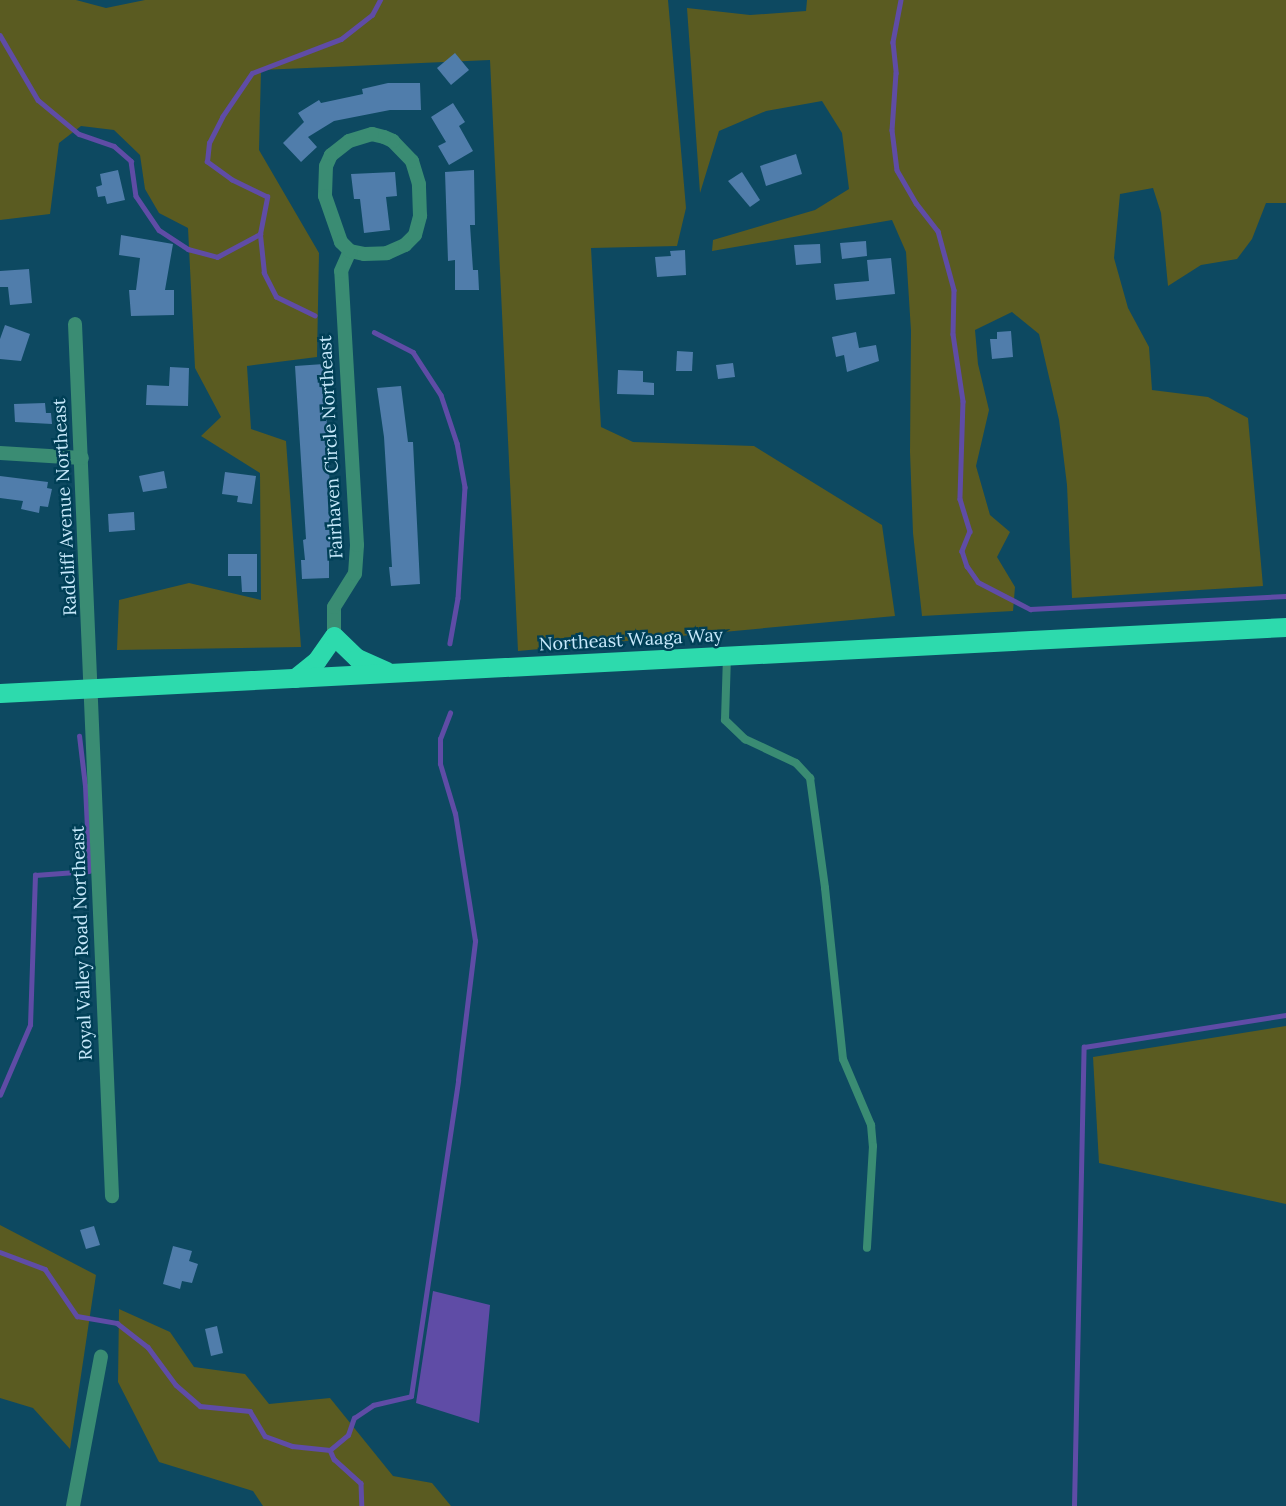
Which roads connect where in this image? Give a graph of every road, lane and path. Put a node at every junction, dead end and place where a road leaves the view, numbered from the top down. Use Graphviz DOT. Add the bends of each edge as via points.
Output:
graph roads {
  1 [pos="350,251"];
  2 [pos="75,324"];
  3 [pos="0,453"];
  4 [pos="82,457"];
  5 [pos="1286,625"];
  6 [pos="334,636"];
  7 [pos="727,656"];
  8 [pos="393,673"];
  9 [pos="295,678"];
  10 [pos="92,688"];
  11 [pos="0,693"];
  12 [pos="112,1196"];
  13 [pos="867,1248"];
  14 [pos="102,1357"];
  15 [pos="73,1506"];
  1 -- 1 [label="street" via="396,250 405,246 418,226 417,173 404,151 372,134 349,141 331,155 326,166 325,196 341,242"];
  1 -- 6 [label="street, Fairhaven Circle Northeast" via="341,271 357,545 355,574 334,607"];
  2 -- 4 [label="street, Radcliff Avenue Northeast"];
  3 -- 4 [label="street"];
  4 -- 10 [label="street, Radcliff Avenue Northeast"];
  5 -- 7 [label="highway, Northeast Waaga Way"];
  6 -- 8 [label="highway" via="357,658"];
  6 -- 9 [label="highway" via="317,660"];
  7 -- 8 [label="highway, Northeast Waaga Way"];
  7 -- 13 [label="lane" via="725,720 745,739 796,763 810,778 843,1059 872,1125"];
  8 -- 9 [label="highway, Northeast Waaga Way"];
  9 -- 10 [label="highway, Northeast Waaga Way"];
  10 -- 11 [label="highway, Northeast Waaga Way"];
  10 -- 12 [label="street, Royal Valley Road Northeast"];
  14 -- 15 [label="street"];
}
